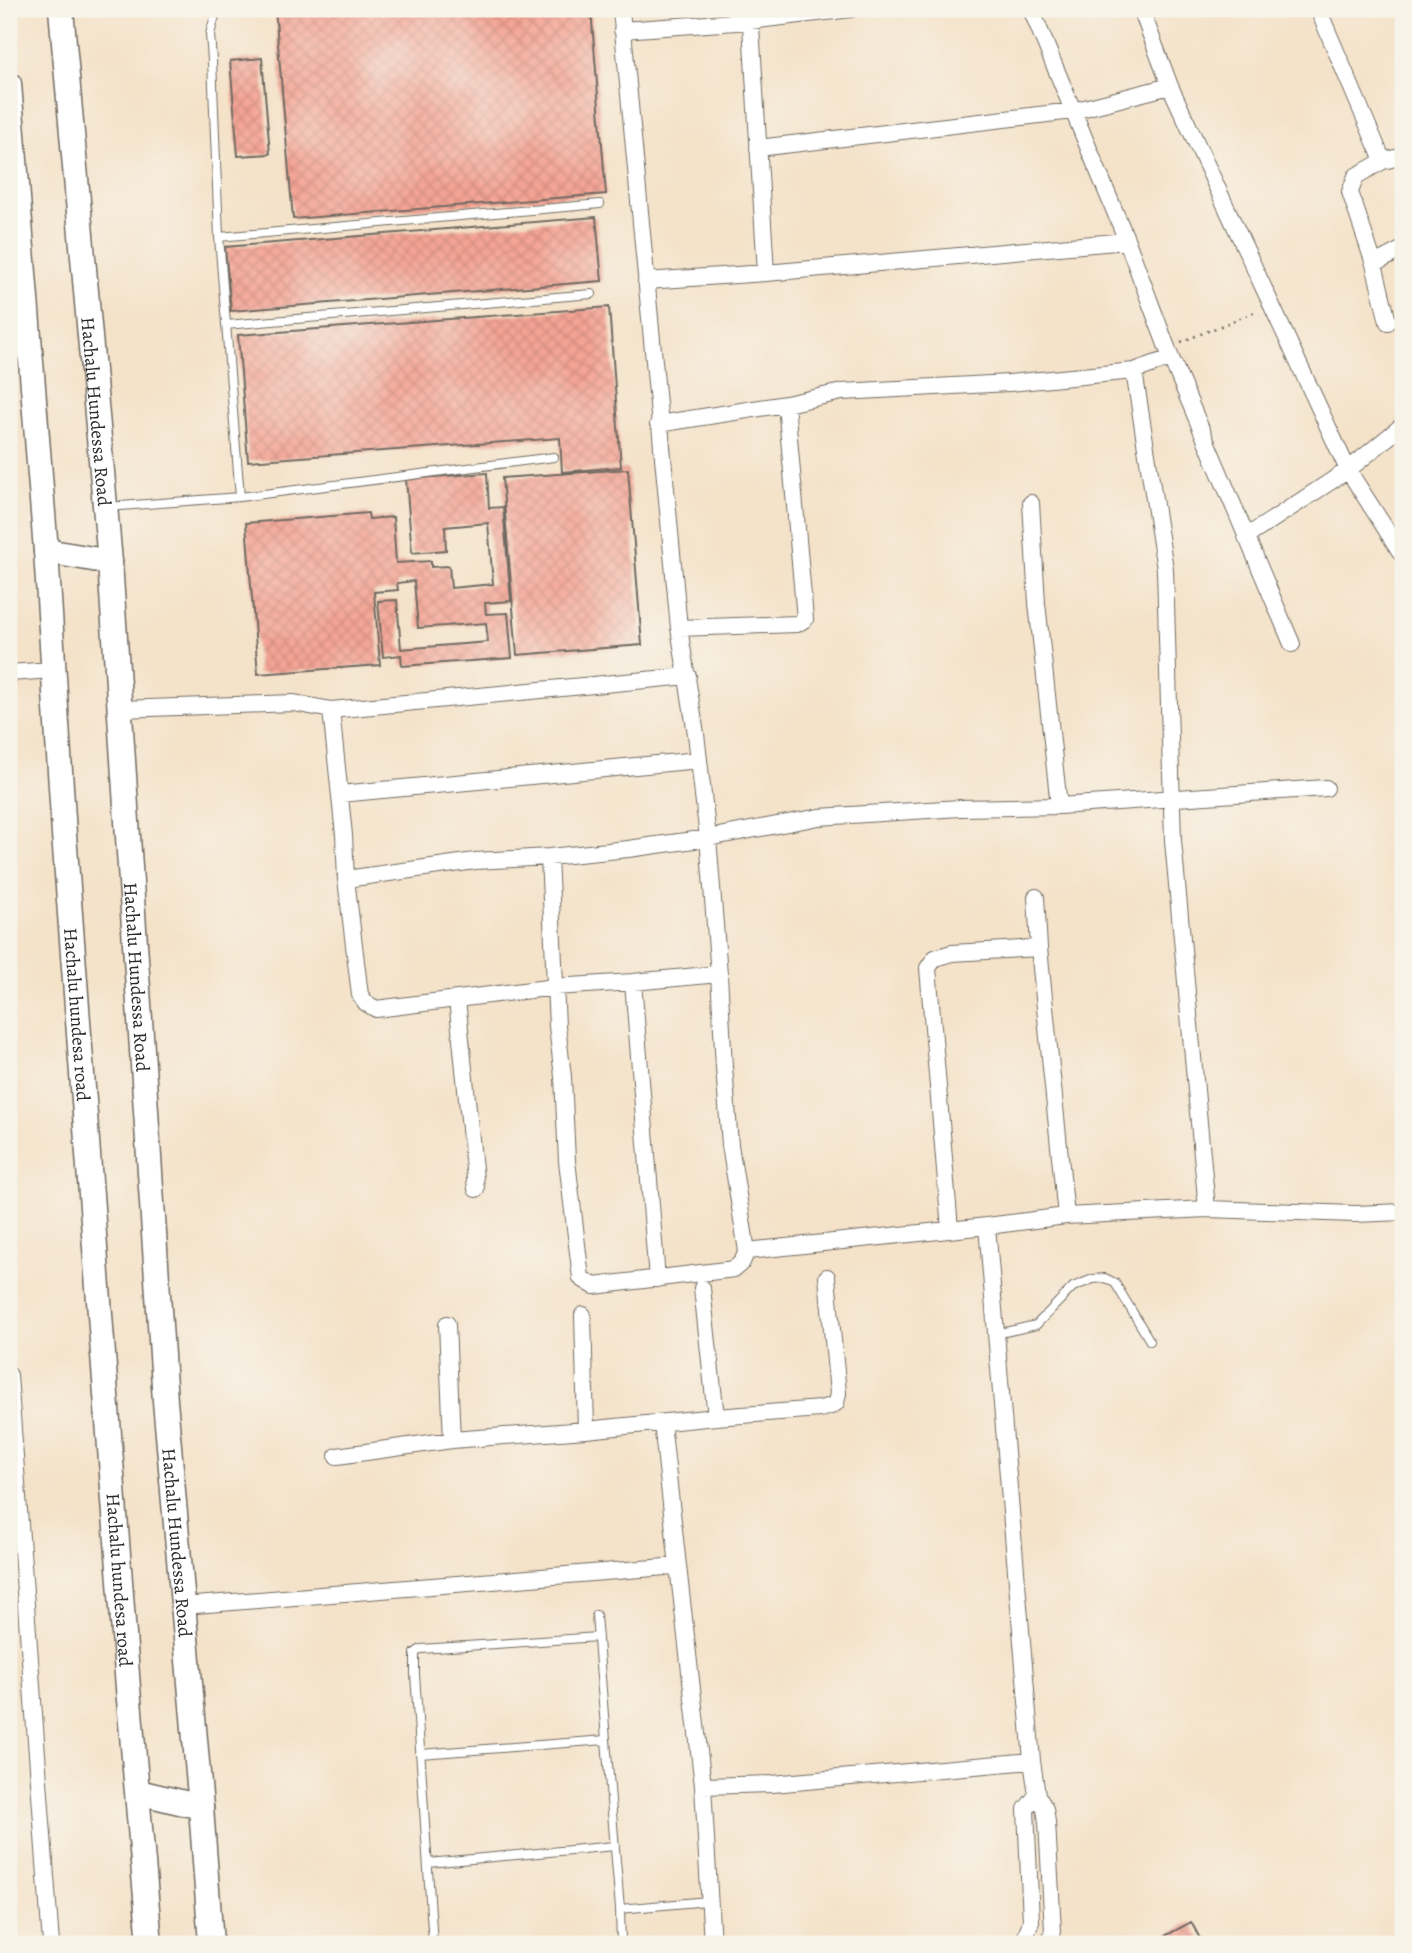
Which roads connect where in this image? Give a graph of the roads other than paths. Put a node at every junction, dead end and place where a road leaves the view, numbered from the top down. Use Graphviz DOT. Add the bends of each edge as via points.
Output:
graph roads {
  1 [pos="61,9"];
  2 [pos="217,9"];
  3 [pos="621,9"];
  4 [pos="851,9"];
  5 [pos="1031,9"];
  6 [pos="1141,9"];
  7 [pos="1318,9"];
  8 [pos="750,15"];
  9 [pos="622,30"];
  10 [pos="9,84"];
  11 [pos="1170,86"];
  12 [pos="1073,111"];
  13 [pos="758,148"];
  14 [pos="1403,156"];
  15 [pos="1383,161"];
  16 [pos="600,204"];
  17 [pos="15,233"];
  18 [pos="219,237"];
  19 [pos="1127,241"];
  20 [pos="1403,249"];
  21 [pos="1374,264"];
  22 [pos="766,273"];
  23 [pos="646,281"];
  24 [pos="592,294"];
  25 [pos="1388,322"];
  26 [pos="226,325"];
  27 [pos="1169,353"];
  28 [pos="1134,371"];
  29 [pos="786,404"];
  30 [pos="658,424"];
  31 [pos="1403,425"];
  32 [pos="554,457"];
  33 [pos="1348,470"];
  34 [pos="240,497"];
  35 [pos="1031,503"];
  36 [pos="104,507"];
  37 [pos="1246,537"];
  38 [pos="46,551"];
  39 [pos="1403,556"];
  40 [pos="110,562"];
  41 [pos="679,628"];
  42 [pos="1292,644"];
  43 [pos="52,670"];
  44 [pos="9,673"];
  45 [pos="688,676"];
  46 [pos="120,709"];
  47 [pos="331,710"];
  48 [pos="699,760"];
  49 [pos="1326,788"];
  50 [pos="340,794"];
  51 [pos="1171,798"];
  52 [pos="1059,806"];
  53 [pos="708,838"];
  54 [pos="549,857"];
  55 [pos="346,879"];
  56 [pos="1036,897"];
  57 [pos="1039,948"];
  58 [pos="719,974"];
  59 [pos="633,982"];
  60 [pos="555,986"];
  61 [pos="457,999"];
  62 [pos="476,1189"];
  63 [pos="1207,1209"];
  64 [pos="1403,1212"];
  65 [pos="1066,1216"];
  66 [pos="987,1226"];
  67 [pos="950,1229"];
  68 [pos="747,1251"];
  69 [pos="827,1277"];
  70 [pos="657,1279"];
  71 [pos="702,1288"];
  72 [pos="583,1315"];
  73 [pos="447,1324"];
  74 [pos="996,1334"];
  75 [pos="1150,1341"];
  76 [pos="9,1375"];
  77 [pos="716,1417"];
  78 [pos="662,1423"];
  79 [pos="586,1430"];
  80 [pos="452,1440"];
  81 [pos="337,1456"];
  82 [pos="678,1566"];
  83 [pos="183,1606"];
  84 [pos="596,1615"];
  85 [pos="598,1637"];
  86 [pos="606,1740"];
  87 [pos="420,1754"];
  88 [pos="1032,1762"];
  89 [pos="704,1786"];
  90 [pos="138,1792"];
  91 [pos="1037,1795"];
  92 [pos="201,1807"];
  93 [pos="615,1846"];
  94 [pos="428,1863"];
  95 [pos="708,1901"];
  96 [pos="620,1909"];
  97 [pos="51,1944"];
  98 [pos="150,1944"];
  99 [pos="211,1944"];
  100 [pos="433,1944"];
  101 [pos="621,1944"];
  102 [pos="712,1944"];
  103 [pos="1021,1944"];
  104 [pos="1051,1944"];
  1 -- 36 [label="main road, Hachalu Hundessa Road"];
  2 -- 18 [label="lane" via="209,34"];
  3 -- 9 [label="street"];
  4 -- 8 [label="street"];
  5 -- 12 [label="street"];
  6 -- 11 [label="street"];
  7 -- 15 [label="street"];
  8 -- 9 [label="street"];
  8 -- 13 [label="street"];
  9 -- 23 [label="street"];
  10 -- 17 [label="main road, Hachalu hundesa road"];
  11 -- 12 [label="street"];
  11 -- 33 [label="street"];
  12 -- 13 [label="street"];
  12 -- 19 [label="street"];
  13 -- 22 [label="street"];
  14 -- 15 [label="street"];
  15 -- 21 [label="street" via="1356,176 1350,192"];
  16 -- 18 [label="lane"];
  17 -- 38 [label="main road, Hachalu hundesa road"];
  18 -- 26 [label="lane"];
  19 -- 22 [label="street"];
  19 -- 27 [label="street"];
  20 -- 21 [label="street"];
  21 -- 25 [label="street"];
  22 -- 23 [label="street"];
  23 -- 30 [label="street"];
  24 -- 26 [label="lane"];
  26 -- 34 [label="lane"];
  27 -- 28 [label="street"];
  27 -- 37 [label="street"];
  28 -- 29 [label="street" via="842,392"];
  28 -- 51 [label="street" via="1165,569"];
  29 -- 30 [label="street"];
  29 -- 41 [label="street" via="805,619 797,624"];
  30 -- 41 [label="street"];
  31 -- 33 [label="street"];
  32 -- 34 [label="lane"];
  33 -- 37 [label="street"];
  33 -- 39 [label="street"];
  34 -- 36 [label="lane"];
  35 -- 52 [label="street"];
  36 -- 40 [label="main road, Hachalu Hundessa Road"];
  37 -- 42 [label="street"];
  38 -- 40 [label="main road"];
  38 -- 43 [label="main road, Hachalu hundesa road"];
  40 -- 46 [label="main road, Hachalu Hundessa Road"];
  41 -- 45 [label="street"];
  43 -- 44 [label="street"];
  43 -- 90 [label="main road, Hachalu hundesa road"];
  45 -- 47 [label="street"];
  45 -- 48 [label="street"];
  46 -- 47 [label="street" via="293,703"];
  46 -- 83 [label="main road, Hachalu Hundessa Road" via="165,1401"];
  47 -- 50 [label="street"];
  48 -- 50 [label="street"];
  48 -- 53 [label="street"];
  49 -- 51 [label="street"];
  50 -- 55 [label="street"];
  51 -- 52 [label="street"];
  51 -- 63 [label="street"];
  52 -- 53 [label="street" via="820,817"];
  53 -- 54 [label="street"];
  53 -- 58 [label="street"];
  54 -- 55 [label="street" via="475,861"];
  54 -- 60 [label="street"];
  55 -- 61 [label="street" via="360,995 366,1003 376,1009"];
  56 -- 57 [label="street"];
  57 -- 65 [label="street"];
  57 -- 67 [label="street" via="952,953 935,958 928,968"];
  58 -- 59 [label="street"];
  58 -- 68 [label="street" via="730,1144"];
  59 -- 60 [label="street"];
  59 -- 70 [label="street"];
  60 -- 61 [label="street"];
  60 -- 70 [label="street" via="567,1161 581,1278 594,1286"];
  61 -- 62 [label="street"];
  63 -- 64 [label="street"];
  63 -- 65 [label="street"];
  65 -- 66 [label="street"];
  66 -- 67 [label="street"];
  66 -- 74 [label="street"];
  67 -- 68 [label="street"];
  68 -- 70 [label="street" via="734,1269"];
  69 -- 77 [label="street" via="836,1403 820,1409"];
  71 -- 77 [label="street"];
  72 -- 79 [label="street"];
  73 -- 80 [label="street"];
  74 -- 75 [label="lane" via="1036,1325 1073,1287 1105,1278 1115,1283"];
  74 -- 88 [label="street"];
  76 -- 97 [label="street"];
  77 -- 78 [label="street"];
  78 -- 79 [label="street"];
  78 -- 82 [label="street"];
  79 -- 80 [label="street"];
  80 -- 81 [label="street"];
  82 -- 83 [label="street"];
  82 -- 89 [label="street"];
  83 -- 92 [label="main road, Hachalu Hundessa Road"];
  84 -- 85 [label="lane"];
  85 -- 86 [label="lane"];
  85 -- 87 [label="lane" via="417,1651"];
  86 -- 87 [label="lane"];
  86 -- 93 [label="lane"];
  87 -- 94 [label="lane"];
  88 -- 89 [label="street"];
  88 -- 91 [label="street"];
  89 -- 95 [label="street"];
  90 -- 92 [label="main road"];
  90 -- 98 [label="main road, Hachalu hundesa road"];
  91 -- 103 [label="street" via="1026,1809 1031,1921"];
  91 -- 104 [label="street" via="1045,1809"];
  92 -- 99 [label="main road, Hachalu Hundessa Road"];
  93 -- 94 [label="lane"];
  93 -- 96 [label="lane"];
  94 -- 100 [label="lane"];
  95 -- 96 [label="lane"];
  95 -- 102 [label="street"];
  96 -- 101 [label="lane"];
}
